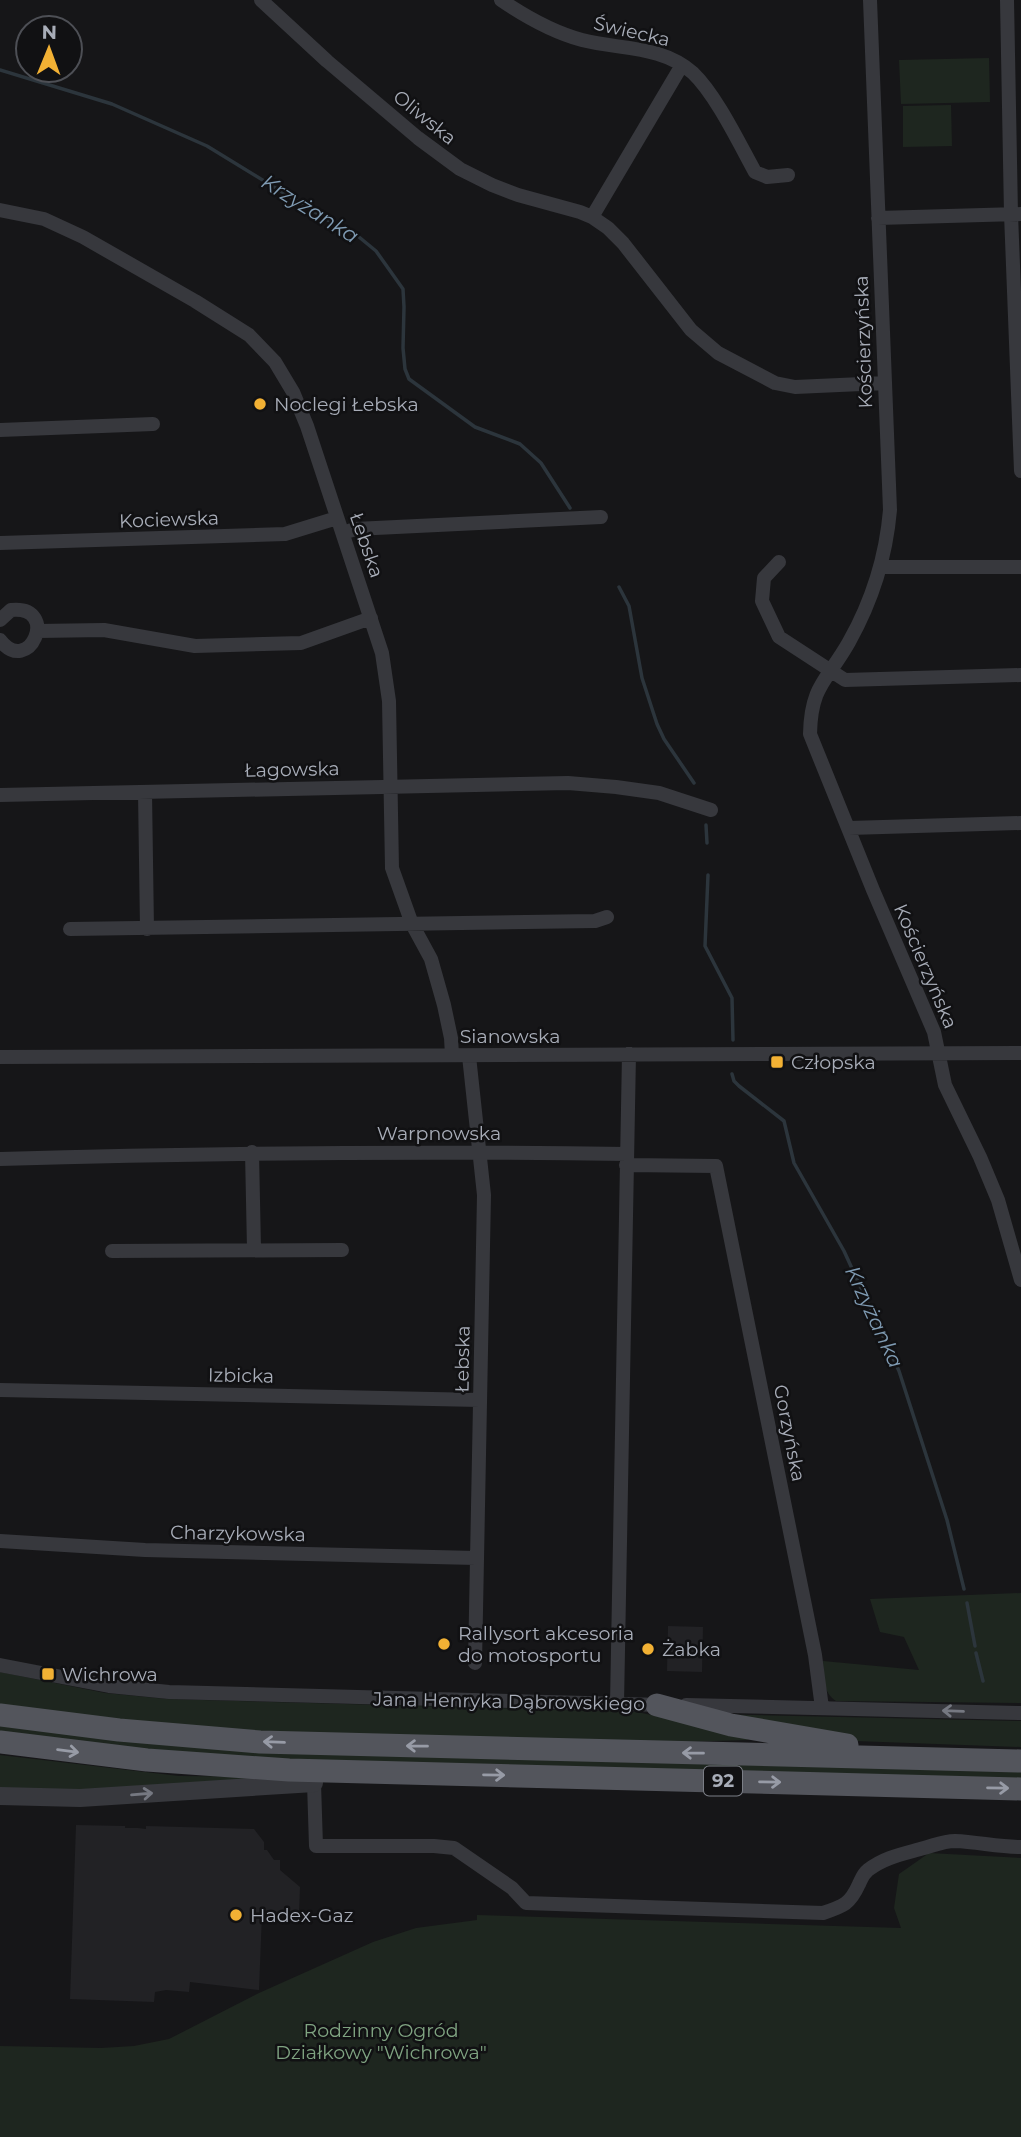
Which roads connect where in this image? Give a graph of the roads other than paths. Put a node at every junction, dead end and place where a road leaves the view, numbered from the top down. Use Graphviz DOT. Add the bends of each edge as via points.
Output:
graph roads {
  1 [pos="261,0"];
  2 [pos="501,0"];
  3 [pos="870,0"];
  4 [pos="1007,0"];
  5 [pos="682,65"];
  6 [pos="788,175"];
  7 [pos="0,210"];
  8 [pos="1016,214"];
  9 [pos="592,217"];
  10 [pos="878,218"];
  11 [pos="884,383"];
  12 [pos="153,424"];
  13 [pos="0,430"];
  14 [pos="1021,471"];
  15 [pos="601,517"];
  16 [pos="337,518"];
  17 [pos="343,533"];
  18 [pos="0,543"];
  19 [pos="779,562"];
  20 [pos="881,567"];
  21 [pos="1021,567"];
  22 [pos="371,618"];
  23 [pos="0,620"];
  24 [pos="38,631"];
  25 [pos="0,640"];
  26 [pos="831,670"];
  27 [pos="1021,674"];
  28 [pos="390,787"];
  29 [pos="145,792"];
  30 [pos="0,795"];
  31 [pos="711,810"];
  32 [pos="1021,823"];
  33 [pos="849,828"];
  34 [pos="607,917"];
  35 [pos="412,924"];
  36 [pos="70,929"];
  37 [pos="147,929"];
  38 [pos="1021,1053"];
  39 [pos="629,1054"];
  40 [pos="939,1054"];
  41 [pos="452,1055"];
  42 [pos="470,1056"];
  43 [pos="0,1058"];
  44 [pos="252,1152"];
  45 [pos="479,1152"];
  46 [pos="0,1159"];
  47 [pos="626,1160"];
  48 [pos="716,1166"];
  49 [pos="254,1249"];
  50 [pos="342,1250"];
  51 [pos="112,1251"];
  52 [pos="1018,1259"];
  53 [pos="1021,1280"];
  54 [pos="0,1390"];
  55 [pos="480,1400"];
  56 [pos="0,1541"];
  57 [pos="476,1558"];
  58 [pos="475,1663"];
  59 [pos="0,1665"];
  60 [pos="617,1704"];
  61 [pos="657,1705"];
  62 [pos="822,1708"];
  63 [pos="1021,1713"];
  64 [pos="0,1715"];
  65 [pos="0,1742"];
  66 [pos="933,1759"];
  67 [pos="1021,1761"];
  68 [pos="426,1774"];
  69 [pos="314,1783"];
  70 [pos="1021,1788"];
  71 [pos="0,1796"];
  72 [pos="1021,1847"];
  1 -- 9 [label="street, Oliwska" via="418,138 460,169 501,189"];
  2 -- 5 [label="street, Świecka" via="561,33 652,51"];
  3 -- 10 [label="street, Kościerzyńska"];
  4 -- 8 [label="street"];
  5 -- 6 [label="street, Świecka" via="707,89 755,172 767,177"];
  5 -- 9 [label="street"];
  7 -- 16 [label="street, Łebska" via="44,219 83,237 249,335 275,362 293,392"];
  8 -- 10 [label="street"];
  8 -- 14 [label="street"];
  9 -- 11 [label="street, Oliwska" via="623,243 691,330 718,353 775,383 795,387"];
  10 -- 11 [label="street, Kościerzyńska"];
  11 -- 20 [label="street, Kościerzyńska" via="890,510"];
  12 -- 13 [label="street"];
  15 -- 17 [label="street"];
  16 -- 17 [label="street, Łebska"];
  16 -- 18 [label="street, Kociewska" via="285,534"];
  17 -- 22 [label="street, Łebska"];
  19 -- 26 [label="street" via="764,578 762,601 779,637"];
  20 -- 21 [label="street"];
  20 -- 26 [label="street, Kościerzyńska" via="849,643"];
  22 -- 24 [label="street" via="300,643 195,646 104,630"];
  22 -- 28 [label="street, Łebska" via="389,702"];
  23 -- 24 [label="street" via="11,610 24,611 35,619"];
  24 -- 25 [label="street" via="33,644 21,650 8,648"];
  26 -- 27 [label="street" via="845,680"];
  26 -- 33 [label="street, Kościerzyńska" via="815,695 810,734"];
  28 -- 29 [label="street, Łagowska"];
  28 -- 31 [label="street, Łagowska" via="616,787 659,793"];
  28 -- 35 [label="street, Łebska" via="392,868"];
  29 -- 30 [label="street, Łagowska"];
  29 -- 37 [label="street"];
  32 -- 33 [label="street"];
  33 -- 40 [label="street, Kościerzyńska"];
  34 -- 35 [label="street" via="595,921"];
  35 -- 37 [label="street"];
  35 -- 41 [label="street, Łebska" via="431,959"];
  36 -- 37 [label="street"];
  38 -- 40 [label="street, Sianowska"];
  39 -- 40 [label="street, Sianowska"];
  39 -- 42 [label="street, Sianowska"];
  39 -- 47 [label="street"];
  40 -- 52 [label="street, Kościerzyńska" via="945,1084 998,1200"];
  41 -- 42 [label="street, Sianowska"];
  41 -- 43 [label="street, Sianowska"];
  42 -- 45 [label="street, Łebska"];
  44 -- 45 [label="street, Warpnowska"];
  44 -- 46 [label="street, Warpnowska"];
  44 -- 49 [label="street"];
  45 -- 47 [label="street, Warpnowska"];
  45 -- 55 [label="street, Łebska" via="484,1195"];
  47 -- 48 [label="street, Warpnowska"];
  47 -- 60 [label="street"];
  48 -- 62 [label="street, Gorzyńska"];
  49 -- 50 [label="street"];
  49 -- 51 [label="street"];
  52 -- 53 [label="street, Kościerzyńska"];
  54 -- 55 [label="street, Izbicka"];
  55 -- 57 [label="street, Łebska"];
  56 -- 57 [label="street, Charzykowska" via="145,1550"];
  57 -- 58 [label="street, Łebska"];
  59 -- 60 [label="street, Jana Henryka Dąbrowskiego" via="109,1686 169,1692"];
  60 -- 61 [label="street, Jana Henryka Dąbrowskiego"];
  61 -- 62 [label="street, Jana Henryka Dąbrowskiego"];
  61 -- 66 [label="main road" via="731,1725"];
  63 -- 62 [label="street, Jana Henryka Dąbrowskiego, one-way"];
  66 -- 64 [label="main road, 92, one-way" via="260,1742"];
  65 -- 68 [label="main road, 92, one-way" via="195,1765"];
  66 -- 67 [label="main road, 92"];
  68 -- 69 [label="main road" via="372,1783"];
  68 -- 70 [label="main road, 92, one-way"];
  71 -- 69 [label="street, one-way" via="80,1798"];
  69 -- 72 [label="street" via="316,1846 454,1848 526,1903 823,1913 841,1908 852,1899 865,1872 900,1853 958,1841"];
}
